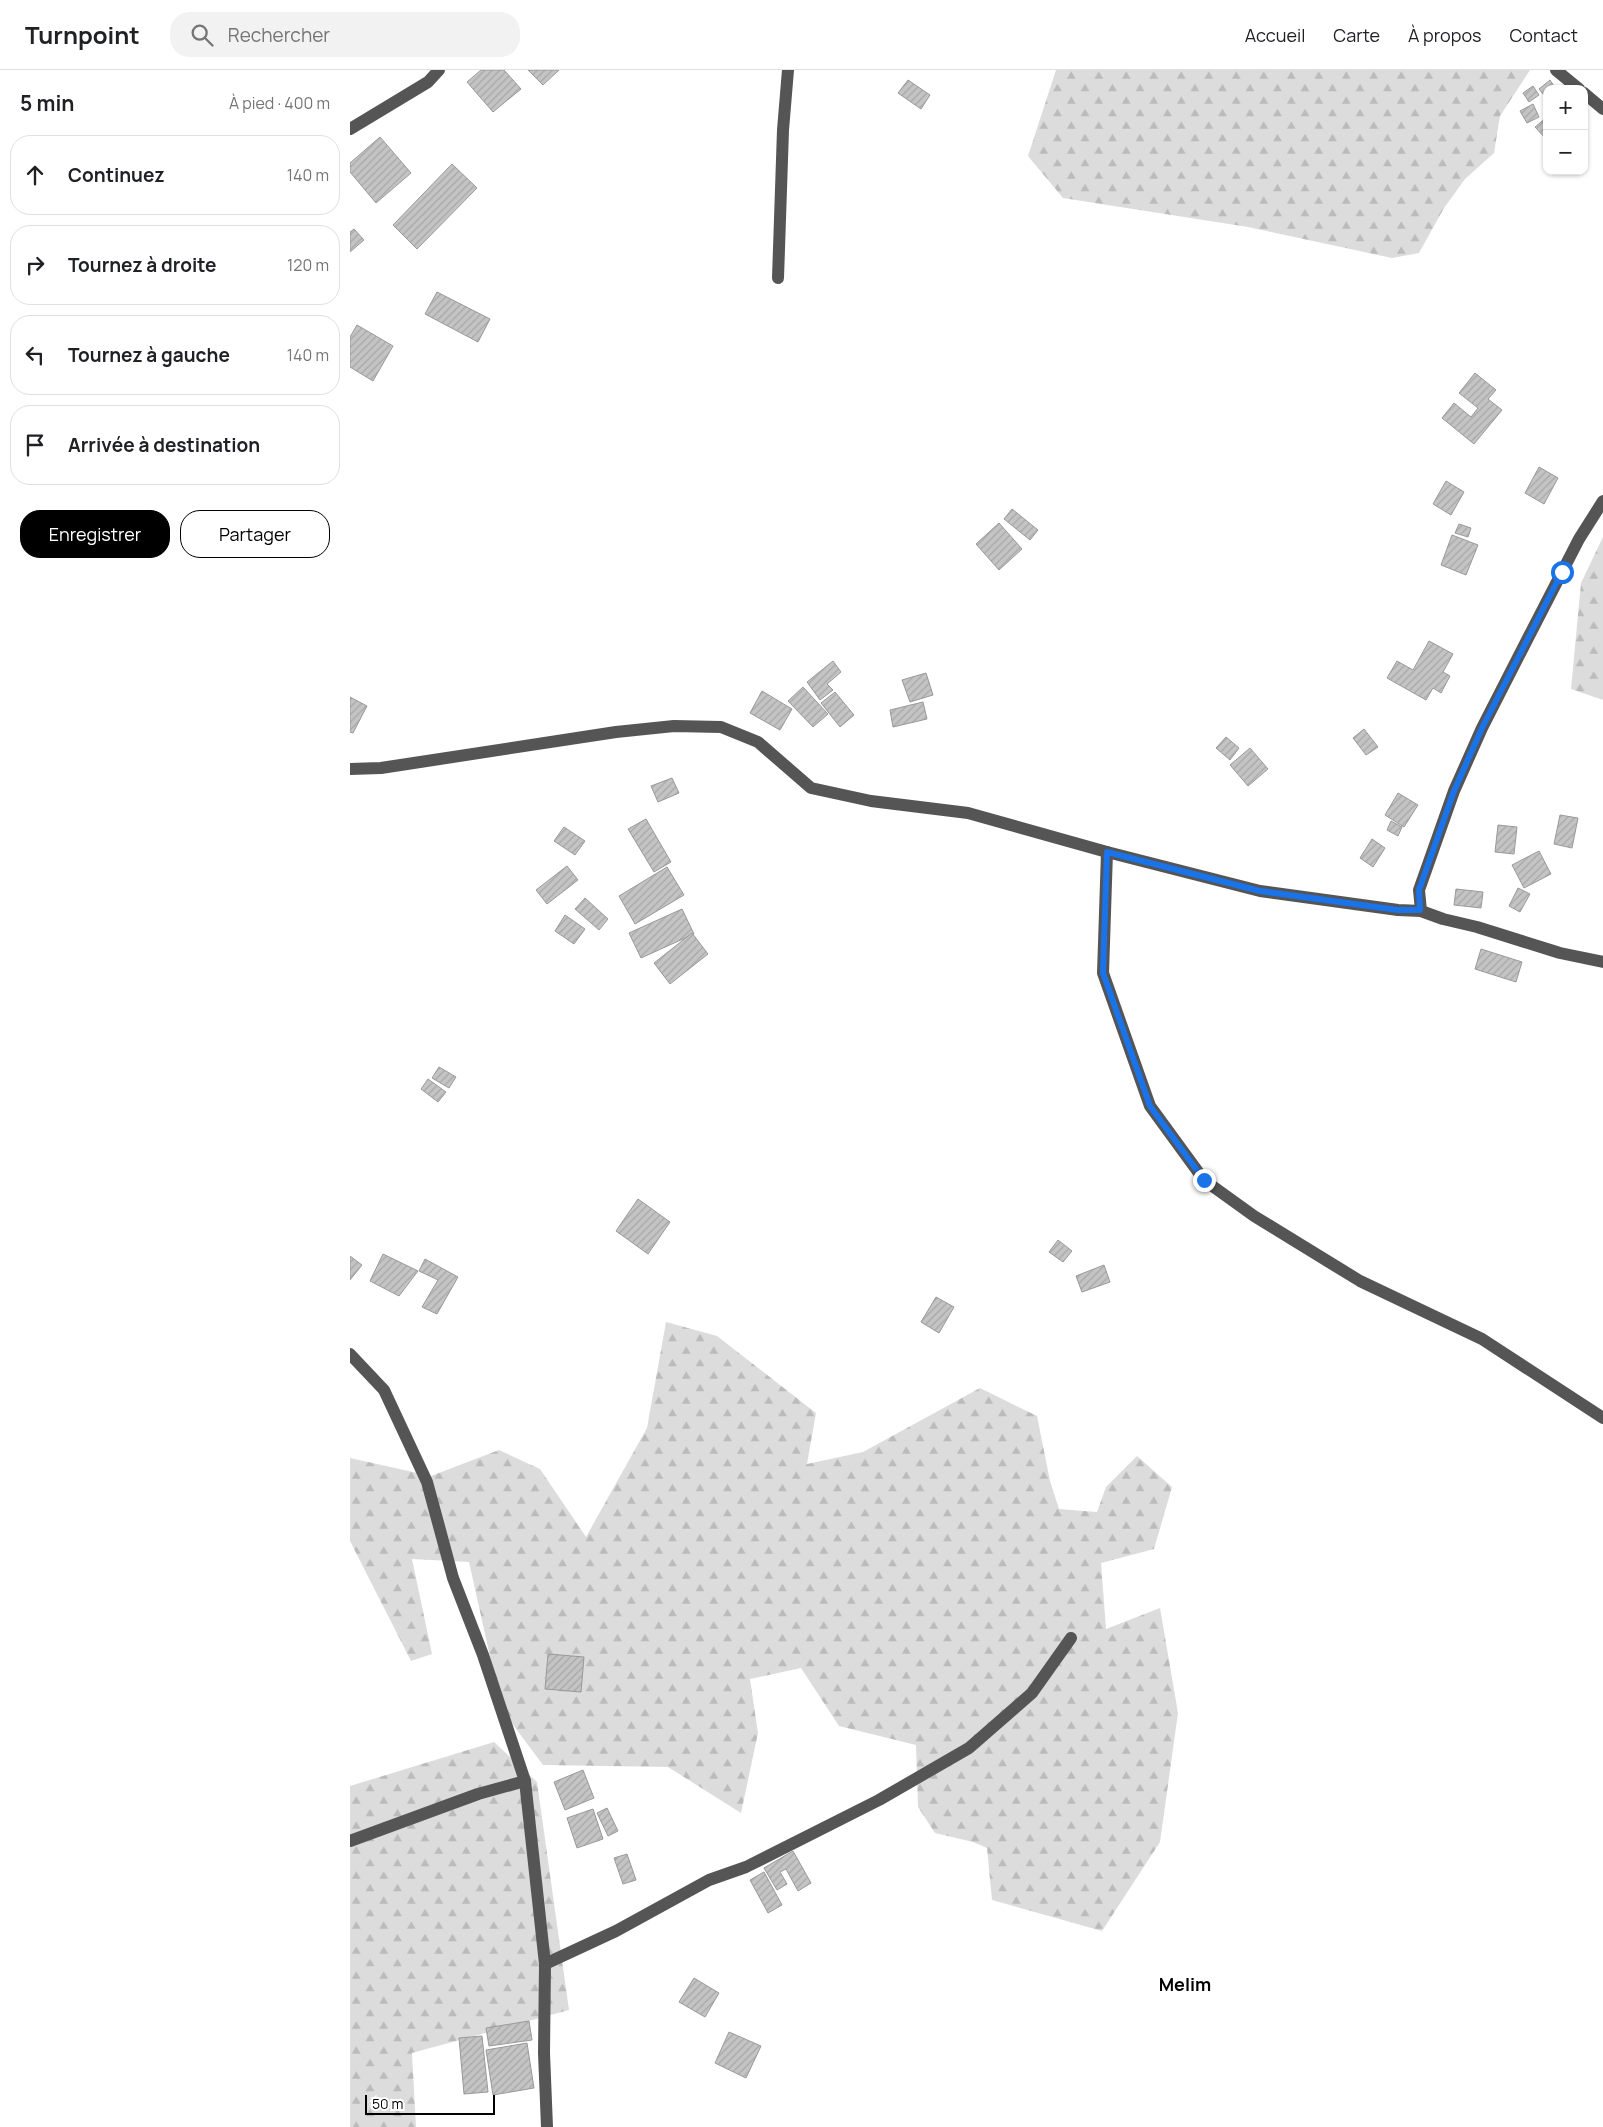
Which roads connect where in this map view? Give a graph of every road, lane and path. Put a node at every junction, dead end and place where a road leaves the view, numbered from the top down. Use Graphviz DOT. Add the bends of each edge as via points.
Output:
graph roads {
  1 [pos="440,70"];
  2 [pos="788,70"];
  3 [pos="1556,70"];
  4 [pos="1574,85"];
  5 [pos="1588,96"];
  6 [pos="1603,109"];
  7 [pos="350,129"];
  8 [pos="778,278"];
  9 [pos="1603,501"];
  10 [pos="350,769"];
  11 [pos="1107,852"];
  12 [pos="1420,910"];
  13 [pos="1603,962"];
  14 [pos="350,1354"];
  15 [pos="1603,1418"];
  16 [pos="1071,1638"];
  17 [pos="525,1781"];
  18 [pos="350,1841"];
  19 [pos="545,1964"];
  20 [pos="546,2127"];
  1 -- 7 [label="street" via="428,82"];
  2 -- 8 [label="street" via="782,130"];
  3 -- 4 [label="street"];
  5 -- 6 [label="street"];
  9 -- 12 [label="street" via="1579,539 1482,728 1458,782 1419,890"];
  10 -- 11 [label="street" via="381,768 626,731 674,726 722,727 758,742 811,788 871,801 968,813"];
  11 -- 12 [label="street" via="1260,891 1398,910"];
  11 -- 15 [label="street" via="1103,973 1150,1106 1204,1180 1254,1216 1360,1281 1482,1339"];
  12 -- 13 [label="street" via="1560,953"];
  14 -- 17 [label="street" via="384,1390 427,1482 453,1578 483,1655"];
  16 -- 19 [label="street" via="1032,1693 969,1748 879,1800 746,1867 709,1880 616,1931"];
  17 -- 18 [label="street" via="478,1794"];
  17 -- 19 [label="street"];
  19 -- 20 [label="street"];
}
